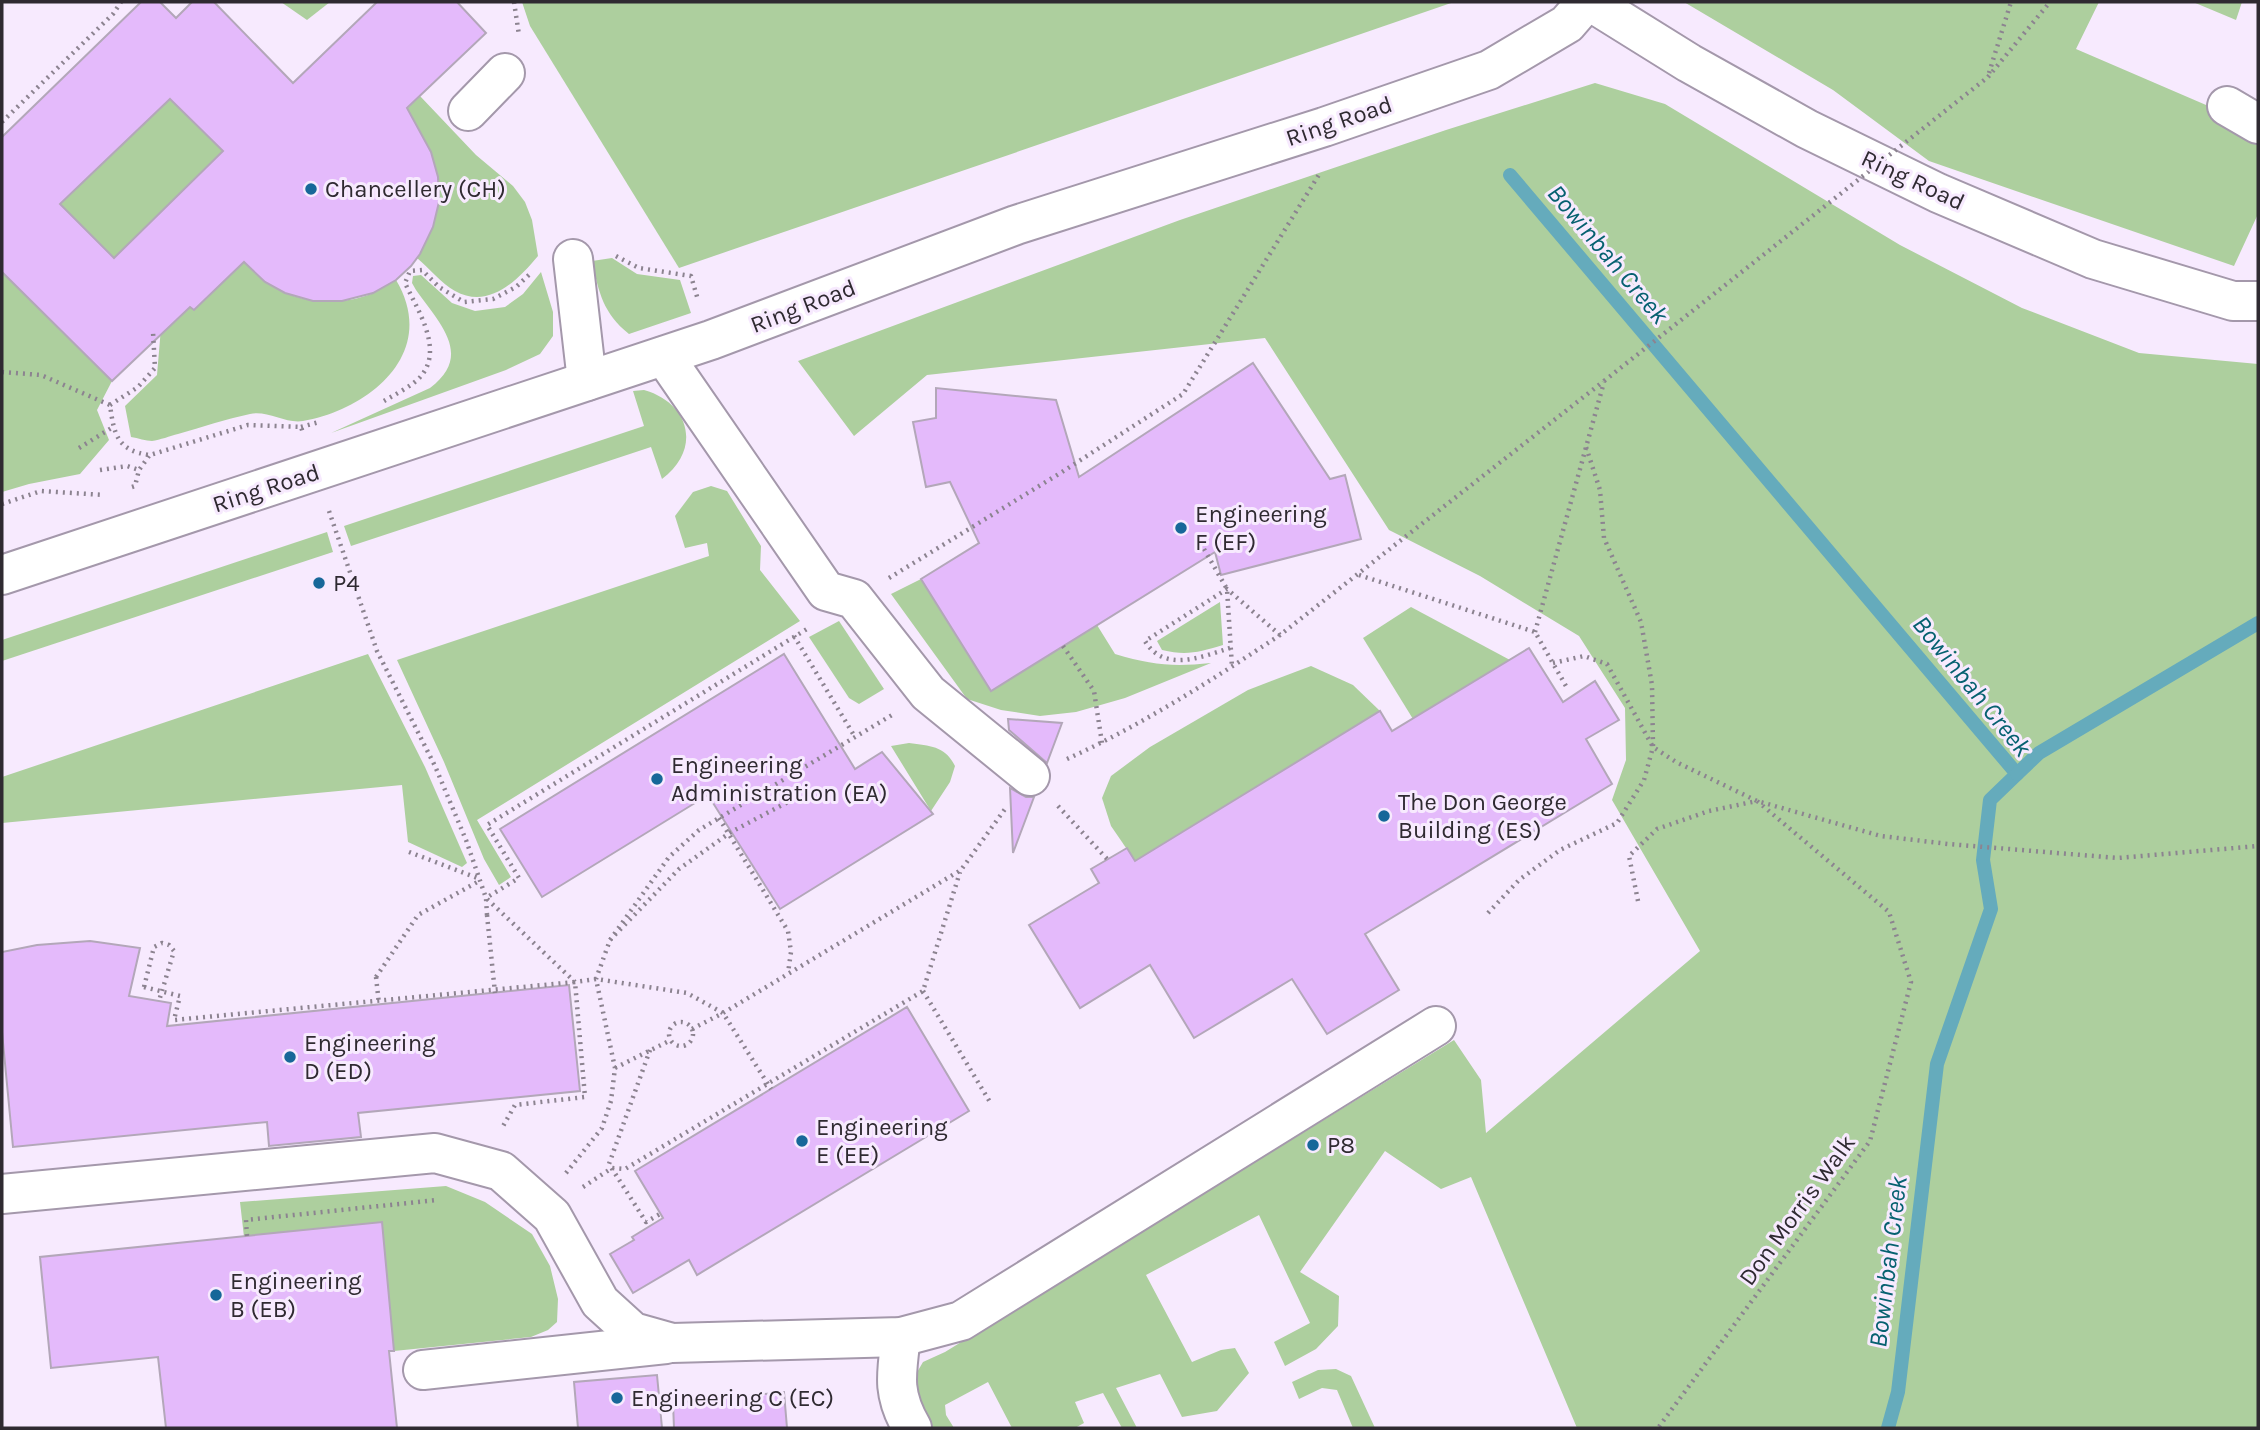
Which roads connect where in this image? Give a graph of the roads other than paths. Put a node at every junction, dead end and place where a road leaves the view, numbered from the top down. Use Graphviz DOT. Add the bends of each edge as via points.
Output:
graph roads {
  1 [pos="1588,2"];
  2 [pos="505,73"];
  3 [pos="468,111"];
  4 [pos="573,259"];
  5 [pos="2258,301"];
  6 [pos="664,356"];
  7 [pos="587,381"];
  8 [pos="2,575"];
  9 [pos="1030,776"];
  10 [pos="1436,1026"];
  11 [pos="2,1194"];
  12 [pos="901,1337"];
  13 [pos="672,1343"];
  14 [pos="423,1370"];
  15 [pos="912,1428"];
  1 -- 5 [label="street, Ring Road" via="1807,129 1938,193 2093,259 2233,301"];
  1 -- 6 [label="street, Ring Road" via="1567,23 1489,70 1016,226"];
  2 -- 3 [label="street"];
  4 -- 7 [label="street"];
  6 -- 7 [label="street, Ring Road"];
  6 -- 9 [label="street" via="826,591 854,599 928,693"];
  7 -- 8 [label="street, Ring Road"];
  10 -- 12 [label="street" via="961,1321"];
  11 -- 13 [label="street" via="435,1153 500,1171 552,1216 600,1302 633,1332"];
  12 -- 13 [label="street"];
  12 -- 15 [label="street" via="895,1380"];
  13 -- 14 [label="street"];
}
